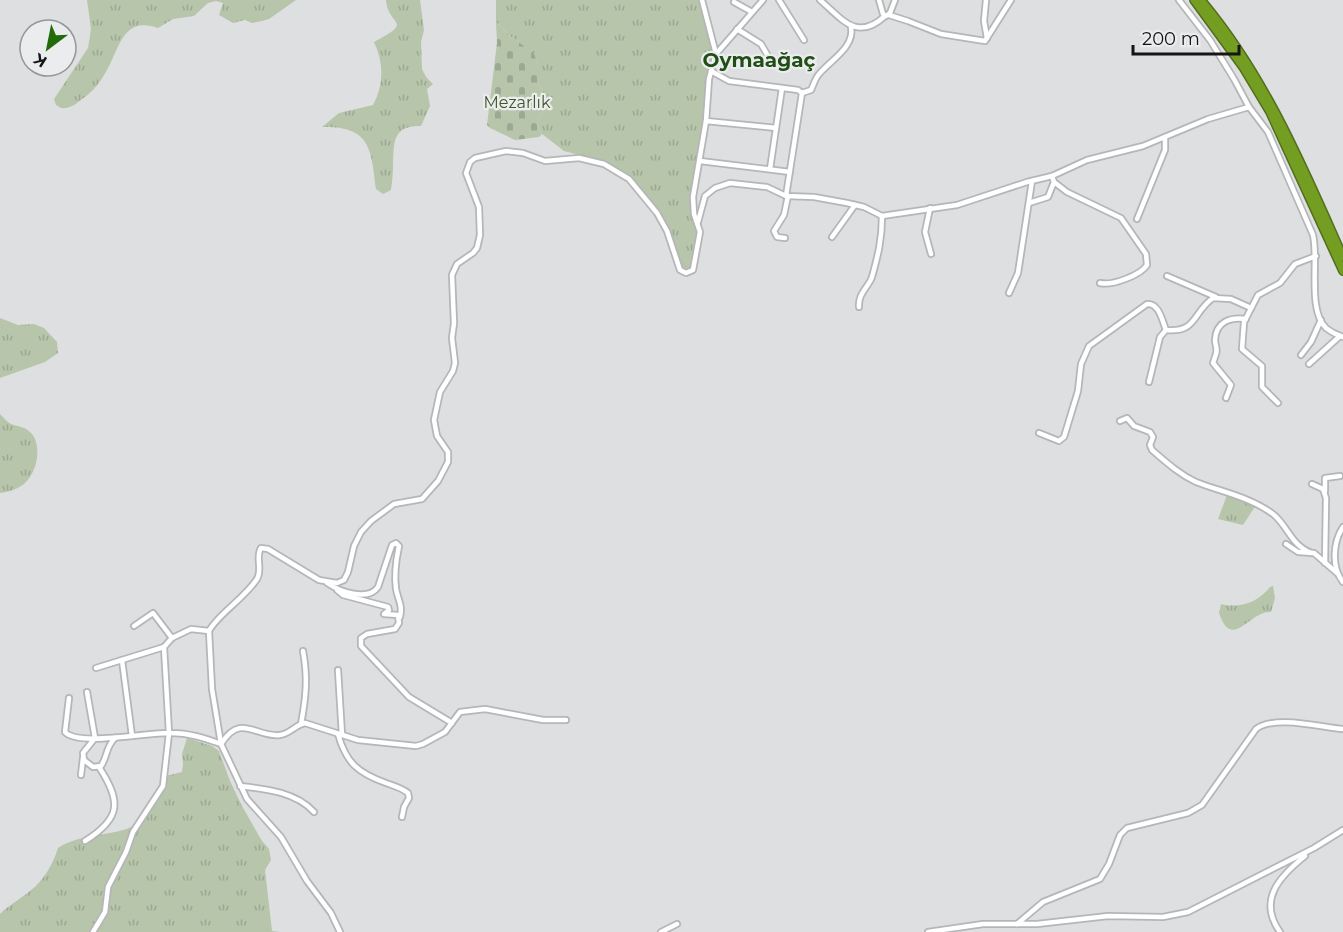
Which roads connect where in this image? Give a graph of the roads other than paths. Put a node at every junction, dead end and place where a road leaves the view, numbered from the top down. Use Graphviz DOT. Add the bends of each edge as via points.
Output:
graph roads {
  1 [pos="702,0"];
  2 [pos="763,0"];
  3 [pos="779,0"];
  4 [pos="820,0"];
  5 [pos="831,0"];
  6 [pos="879,0"];
  7 [pos="895,0"];
  8 [pos="986,0"];
  9 [pos="1011,0"];
  10 [pos="1179,0"];
  11 [pos="1194,0"];
  12 [pos="1201,0"];
  13 [pos="734,2"];
  14 [pos="827,6"];
  15 [pos="752,12"];
  16 [pos="887,15"];
  17 [pos="851,27"];
  18 [pos="737,29"];
  19 [pos="987,38"];
  20 [pos="804,40"];
  21 [pos="716,54"];
  22 [pos="768,56"];
  23 [pos="711,71"];
  24 [pos="782,88"];
  25 [pos="802,93"];
  26 [pos="1249,107"];
  27 [pos="706,121"];
  28 [pos="776,128"];
  29 [pos="1165,136"];
  30 [pos="700,161"];
  31 [pos="770,169"];
  32 [pos="790,172"];
  33 [pos="1052,176"];
  34 [pos="1032,181"];
  35 [pos="1054,182"];
  36 [pos="787,196"];
  37 [pos="1028,204"];
  38 [pos="855,205"];
  39 [pos="930,208"];
  40 [pos="882,216"];
  41 [pos="1137,219"];
  42 [pos="698,225"];
  43 [pos="832,237"];
  44 [pos="786,238"];
  45 [pos="931,254"];
  46 [pos="1316,255"];
  47 [pos="1343,257"];
  48 [pos="1343,271"];
  49 [pos="1167,276"];
  50 [pos="1100,283"];
  51 [pos="1009,293"];
  52 [pos="1216,297"];
  53 [pos="859,307"];
  54 [pos="1251,308"];
  55 [pos="1246,319"];
  56 [pos="1321,320"];
  57 [pos="1166,330"];
  58 [pos="1341,336"];
  59 [pos="1301,355"];
  60 [pos="1308,364"];
  61 [pos="1149,382"];
  62 [pos="1226,398"];
  63 [pos="1278,403"];
  64 [pos="1120,421"];
  65 [pos="1039,433"];
  66 [pos="1343,471"];
  67 [pos="1340,476"];
  68 [pos="1312,484"];
  69 [pos="1343,484"];
  70 [pos="1325,491"];
  71 [pos="1343,527"];
  72 [pos="1286,544"];
  73 [pos="1311,553"];
  74 [pos="1325,563"];
  75 [pos="1337,573"];
  76 [pos="1343,582"];
  77 [pos="327,583"];
  78 [pos="337,590"];
  79 [pos="400,617"];
  80 [pos="134,626"];
  81 [pos="209,631"];
  82 [pos="172,638"];
  83 [pos="164,647"];
  84 [pos="303,651"];
  85 [pos="122,660"];
  86 [pos="96,668"];
  87 [pos="338,670"];
  88 [pos="87,692"];
  89 [pos="69,698"];
  90 [pos="566,720"];
  91 [pos="452,723"];
  92 [pos="300,724"];
  93 [pos="1343,729"];
  94 [pos="169,732"];
  95 [pos="340,734"];
  96 [pos="132,736"];
  97 [pos="95,738"];
  98 [pos="115,738"];
  99 [pos="221,744"];
  100 [pos="83,758"];
  101 [pos="99,767"];
  102 [pos="81,775"];
  103 [pos="240,786"];
  104 [pos="314,812"];
  105 [pos="402,817"];
  106 [pos="1343,831"];
  107 [pos="85,841"];
  108 [pos="1314,848"];
  109 [pos="677,924"];
  110 [pos="1017,924"];
  111 [pos="93,932"];
  112 [pos="340,932"];
  113 [pos="661,932"];
  114 [pos="928,932"];
  115 [pos="1280,932"];
  1 -- 21 [label="street"];
  2 -- 15 [label="street"];
  3 -- 20 [label="street"];
  4 -- 14 [label="street"];
  5 -- 14 [label="street"];
  6 -- 16 [label="street"];
  7 -- 16 [label="street"];
  8 -- 19 [label="street"];
  9 -- 19 [label="street"];
  10 -- 26 [label="street" via="1218,52"];
  11 -- 48 [label="highway" via="1270,112"];
  12 -- 47 [label="highway" via="1278,113"];
  13 -- 15 [label="street"];
  14 -- 17 [label="street"];
  15 -- 18 [label="street"];
  16 -- 17 [label="street" via="870,26"];
  16 -- 19 [label="street" via="941,34 985,41"];
  17 -- 25 [label="street" via="843,51 819,73 811,90"];
  18 -- 21 [label="street"];
  18 -- 22 [label="street" via="761,44"];
  21 -- 23 [label="street"];
  23 -- 24 [label="street" via="729,81"];
  23 -- 27 [label="street"];
  24 -- 25 [label="street"];
  24 -- 28 [label="street"];
  25 -- 32 [label="street"];
  26 -- 29 [label="street"];
  26 -- 46 [label="street" via="1275,144 1312,230"];
  27 -- 28 [label="street"];
  27 -- 30 [label="street"];
  28 -- 31 [label="street"];
  29 -- 33 [label="street" via="1087,160"];
  29 -- 41 [label="street" via="1165,150"];
  30 -- 31 [label="street"];
  30 -- 42 [label="street" via="693,197"];
  31 -- 32 [label="street"];
  32 -- 36 [label="street"];
  33 -- 34 [label="street"];
  33 -- 35 [label="street"];
  34 -- 37 [label="street"];
  34 -- 39 [label="street" via="957,205"];
  35 -- 37 [label="street" via="1048,197"];
  35 -- 50 [label="street" via="1118,216 1146,254 1147,265 1141,272 1113,284"];
  36 -- 38 [label="street"];
  36 -- 42 [label="street" via="764,187 723,185 705,196"];
  36 -- 44 [label="street" via="784,214 774,231 777,237"];
  37 -- 51 [label="street" via="1018,273"];
  38 -- 40 [label="street"];
  38 -- 43 [label="street"];
  39 -- 40 [label="street"];
  39 -- 45 [label="street" via="925,232"];
  40 -- 53 [label="street" via="880,249"];
  42 -- 77 [label="street" via="694,267 684,273 657,213 629,179 611,168 579,158 545,161 506,151 470,162 465,173 479,207 480,242 473,253 457,264 452,275 455,363 440,392 434,420 437,436 448,452 448,462 422,499 394,504 371,521 354,546 347,576 341,582"];
  46 -- 54 [label="street" via="1295,264 1280,283 1258,295"];
  46 -- 56 [label="street" via="1315,288"];
  49 -- 52 [label="street"];
  52 -- 54 [label="street"];
  52 -- 57 [label="street" via="1209,300 1186,329"];
  54 -- 55 [label="street"];
  55 -- 62 [label="street" via="1228,320 1215,338 1213,363 1231,385"];
  55 -- 63 [label="street" via="1242,349 1261,364 1262,387"];
  56 -- 58 [label="street"];
  56 -- 59 [label="street"];
  57 -- 61 [label="street" via="1160,337"];
  57 -- 65 [label="street" via="1156,306 1148,304 1089,346 1064,437 1059,441"];
  58 -- 60 [label="street"];
  64 -- 73 [label="street" via="1127,418 1136,427 1149,431 1153,437 1152,450 1182,474 1271,512 1295,542"];
  66 -- 67 [label="street"];
  67 -- 69 [label="street"];
  67 -- 70 [label="street" via="1325,478"];
  68 -- 70 [label="street"];
  70 -- 74 [label="street"];
  71 -- 75 [label="street" via="1335,544"];
  72 -- 73 [label="street" via="1298,552"];
  73 -- 74 [label="street"];
  74 -- 75 [label="street"];
  75 -- 76 [label="street"];
  77 -- 78 [label="street"];
  77 -- 81 [label="street" via="262,548 258,553 257,579"];
  78 -- 79 [label="street" via="388,607 384,614"];
  78 -- 79 [label="street" via="374,593 396,543"];
  79 -- 91 [label="street" via="392,631 363,636 361,646 409,697"];
  80 -- 82 [label="street" via="153,614"];
  81 -- 82 [label="street" via="191,628"];
  81 -- 99 [label="street" via="211,679"];
  82 -- 83 [label="street"];
  83 -- 85 [label="street"];
  83 -- 94 [label="street"];
  84 -- 92 [label="street" via="307,674"];
  85 -- 86 [label="street"];
  85 -- 96 [label="street"];
  87 -- 95 [label="street"];
  88 -- 97 [label="street"];
  89 -- 97 [label="street" via="66,734"];
  90 -- 91 [label="street" via="543,720 485,709 460,712"];
  91 -- 95 [label="street" via="443,733 416,746 358,740"];
  92 -- 95 [label="street"];
  92 -- 99 [label="street" via="282,735 236,729"];
  93 -- 110 [label="street" via="1274,722 1261,725 1202,805 1188,813 1127,828 1100,879 1043,902"];
  94 -- 96 [label="street"];
  94 -- 99 [label="street"];
  94 -- 111 [label="street" via="163,786 133,832 108,887 105,912"];
  95 -- 105 [label="street" via="345,754 355,767 408,794"];
  96 -- 98 [label="street"];
  97 -- 98 [label="street"];
  97 -- 100 [label="street"];
  98 -- 101 [label="street"];
  99 -- 103 [label="street"];
  100 -- 101 [label="street"];
  100 -- 102 [label="street"];
  101 -- 107 [label="street" via="112,790 115,808 98,833"];
  103 -- 104 [label="street" via="285,794"];
  103 -- 112 [label="street" via="257,812 281,837"];
  106 -- 108 [label="street"];
  108 -- 110 [label="street" via="1188,912"];
  108 -- 115 [label="street" via="1290,868 1271,894 1271,912"];
  109 -- 113 [label="street"];
  110 -- 114 [label="street" via="971,925"];
}
